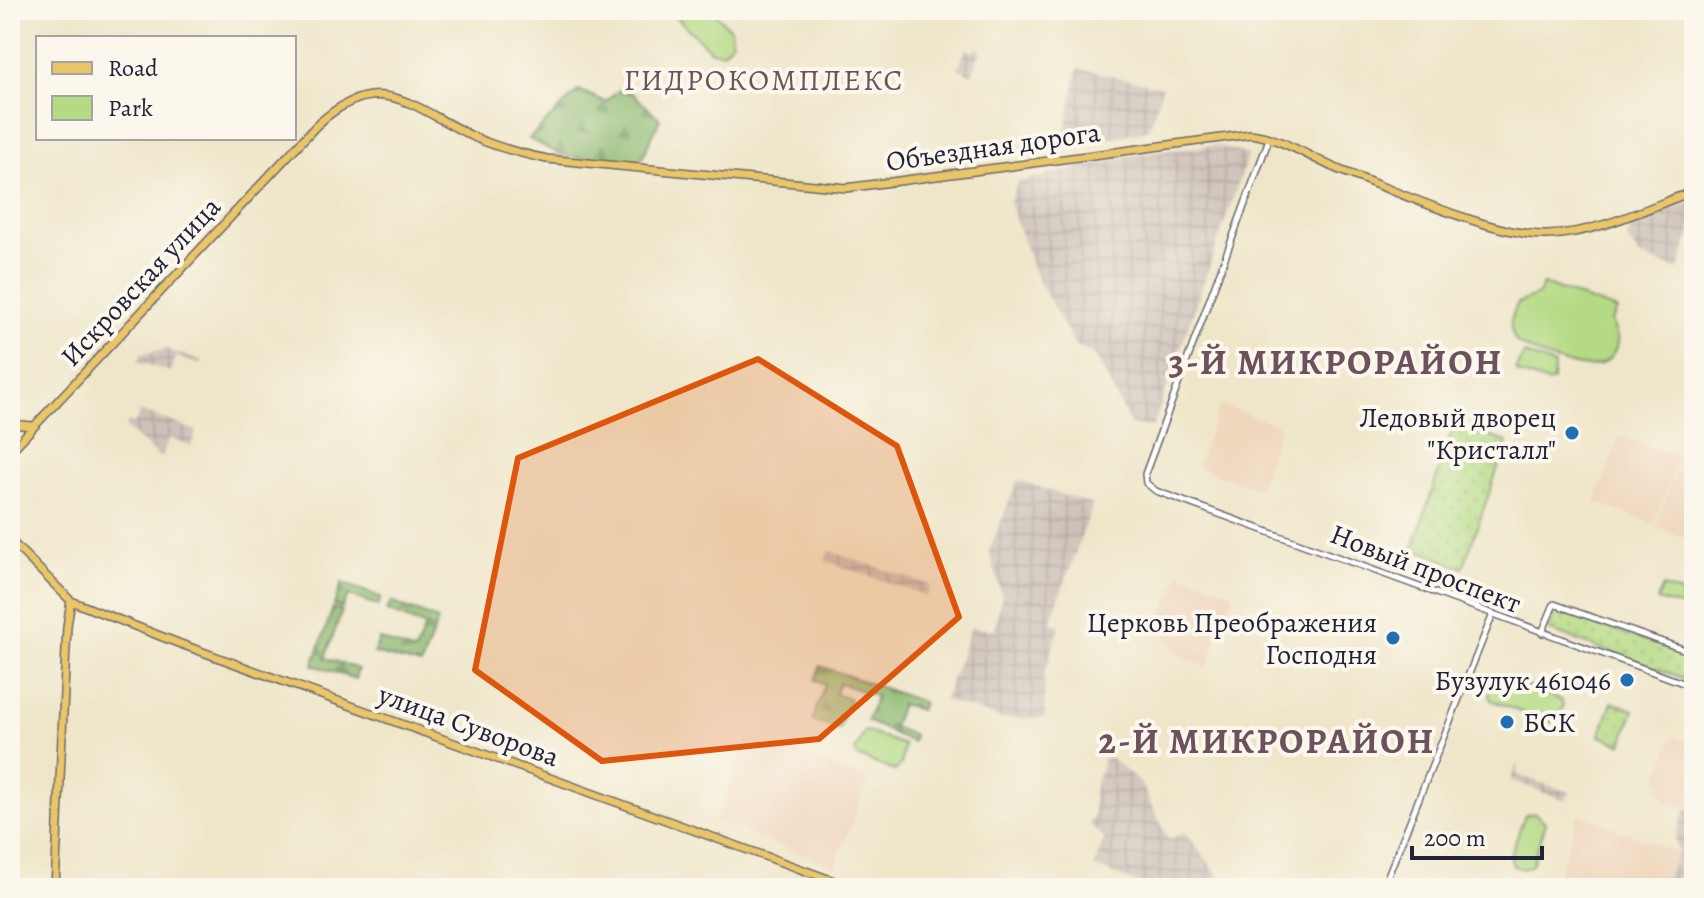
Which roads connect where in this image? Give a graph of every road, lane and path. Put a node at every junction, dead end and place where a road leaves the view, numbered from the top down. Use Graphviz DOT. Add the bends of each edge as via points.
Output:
graph roads {
  1 [pos="1270,138"];
  2 [pos="302,140"];
  3 [pos="1694,191"];
  4 [pos="10,424"];
  5 [pos="33,426"];
  6 [pos="10,452"];
  7 [pos="10,540"];
  8 [pos="71,601"];
  9 [pos="1493,614"];
  10 [pos="1542,633"];
  11 [pos="1694,653"];
  12 [pos="1694,687"];
  13 [pos="55,888"];
  14 [pos="853,888"];
  15 [pos="1383,888"];
  1 -- 2 [label="main road, Объездная дорога" via="1213,138 846,188 547,159 476,138 389,94 345,103"];
  1 -- 3 [label="main road, Объездная дорога" via="1353,175 1529,235 1570,232"];
  1 -- 9 [label="street, Новый проспект" via="1146,483"];
  2 -- 5 [label="main road, Искровская улица"];
  4 -- 5 [label="main road"];
  5 -- 6 [label="main road, Искровская улица"];
  7 -- 8 [label="main road"];
  8 -- 13 [label="main road"];
  8 -- 14 [label="main road, улица Суворова"];
  9 -- 10 [label="street, Новый проспект"];
  9 -- 15 [label="street"];
  10 -- 11 [label="street" via="1554,604"];
  10 -- 12 [label="street, Новый проспект"];
}
